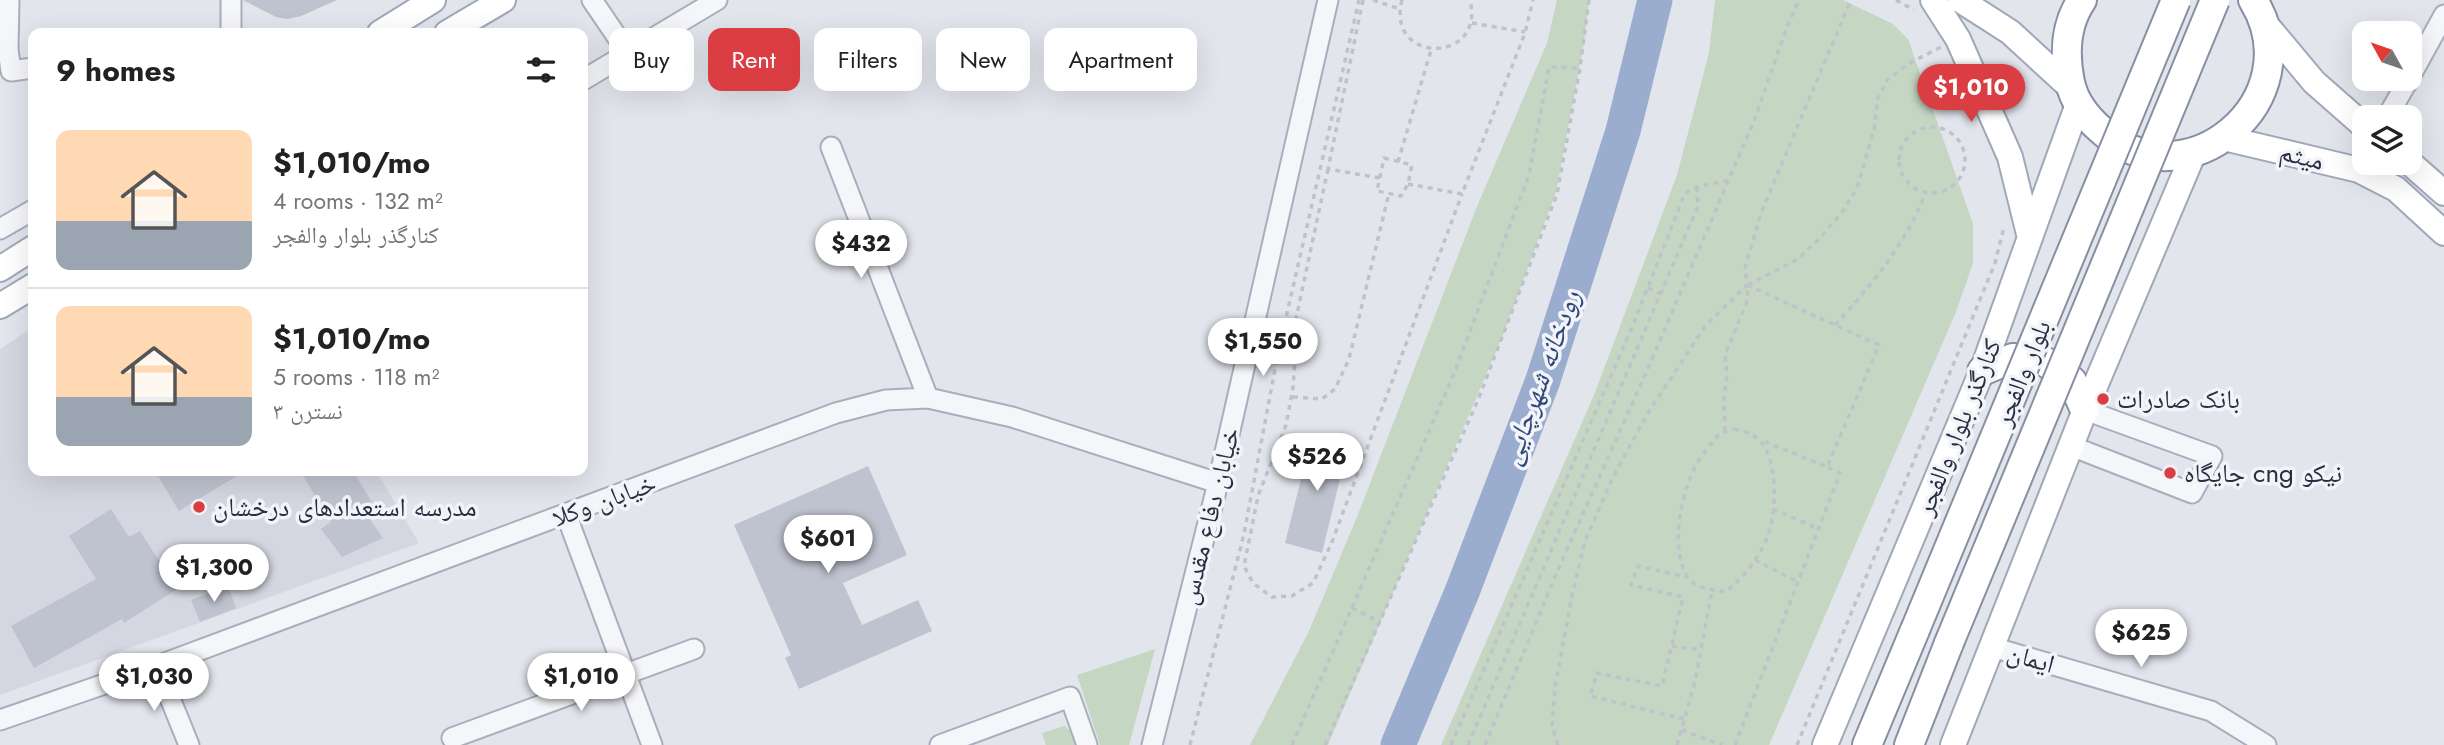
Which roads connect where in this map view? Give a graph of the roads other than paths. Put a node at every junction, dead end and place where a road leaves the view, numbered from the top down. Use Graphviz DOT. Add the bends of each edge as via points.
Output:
graph roads {
  1 [pos="9,0"];
  2 [pos="231,0"];
  3 [pos="433,0"];
  4 [pos="503,0"];
  5 [pos="592,0"];
  6 [pos="717,0"];
  7 [pos="1328,0"];
  8 [pos="1960,0"];
  9 [pos="2082,0"];
  10 [pos="2176,0"];
  11 [pos="2215,0"];
  12 [pos="2257,6"];
  13 [pos="1928,8"];
  14 [pos="2444,15"];
  15 [pos="231,28"];
  16 [pos="388,28"];
  17 [pos="455,28"];
  18 [pos="611,28"];
  19 [pos="670,28"];
  20 [pos="2422,55"];
  21 [pos="609,64"];
  22 [pos="28,69"];
  23 [pos="588,77"];
  24 [pos="2074,96"];
  25 [pos="2352,115"];
  26 [pos="2224,138"];
  27 [pos="831,147"];
  28 [pos="2194,152"];
  29 [pos="2422,174"];
  30 [pos="2444,193"];
  31 [pos="28,213"];
  32 [pos="0,229"];
  33 [pos="2444,233"];
  34 [pos="2030,238"];
  35 [pos="28,251"];
  36 [pos="0,269"];
  37 [pos="28,289"];
  38 [pos="0,306"];
  39 [pos="1982,372"];
  40 [pos="928,398"];
  41 [pos="2085,410"];
  42 [pos="2071,446"];
  43 [pos="1218,483"];
  44 [pos="566,514"];
  45 [pos="1992,647"];
  46 [pos="694,649"];
  47 [pos="158,666"];
  48 [pos="626,675"];
  49 [pos="0,720"];
  50 [pos="452,738"];
  51 [pos="189,745"];
  52 [pos="653,745"];
  53 [pos="940,745"];
  54 [pos="1087,745"];
  55 [pos="1152,745"];
  56 [pos="1825,745"];
  57 [pos="1867,745"];
  58 [pos="1909,745"];
  59 [pos="1953,745"];
  60 [pos="2266,745"];
  1 -- 22 [label="street" via="11,71"];
  2 -- 15 [label="street"];
  3 -- 16 [label="main road"];
  4 -- 17 [label="main road"];
  5 -- 18 [label="street"];
  6 -- 19 [label="street"];
  7 -- 43 [label="street, خیابان دفاع مقدس"];
  8 -- 24 [label="main road" via="2010,32"];
  9 -- 24 [label="highway" via="2067,35 2066,61"];
  10 -- 57 [label="highway, بلوار والفجر, bridge"];
  11 -- 58 [label="highway, بلوار والفجر, bridge"];
  12 -- 25 [label="main road, میثم" via="2314,82"];
  12 -- 26 [label="highway" via="2269,47 2267,73 2259,99 2244,121"];
  13 -- 34 [label="main road" via="2010,157"];
  14 -- 20 [label="street"];
  21 -- 23 [label="street"];
  24 -- 28 [label="highway" via="2109,138 2136,151 2165,156"];
  24 -- 34 [label="main road, کنارگذر بلوار والفجر"];
  26 -- 28 [label="highway"];
  26 -- 33 [label="main road, میثم" via="2359,170 2396,189"];
  27 -- 40 [label="street"];
  28 -- 41 [label="main road"];
  29 -- 30 [label="main road"];
  31 -- 32 [label="street"];
  34 -- 39 [label="main road, کنارگذر بلوار والفجر"];
  35 -- 36 [label="main road"];
  37 -- 38 [label="main road"];
  39 -- 41 [label="highway" via="2014,358 2044,361 2072,381"];
  39 -- 56 [label="main road, کنارگذر بلوار والفجر"];
  40 -- 43 [label="street, خیابان وکلا" via="1012,417"];
  40 -- 44 [label="street, خیابان وکلا" via="886,400 836,413"];
  41 -- 42 [label="main road"];
  41 -- 42 [label="street" via="2212,456 2192,493"];
  42 -- 45 [label="main road"];
  43 -- 55 [label="street, خیابان دفاع مقدس"];
  44 -- 47 [label="street, خیابان وکلا"];
  44 -- 48 [label="street"];
  45 -- 59 [label="main road"];
  45 -- 60 [label="street, ایمان" via="2211,711"];
  46 -- 48 [label="street"];
  47 -- 49 [label="street, خیابان وکلا"];
  47 -- 51 [label="street"];
  48 -- 50 [label="street"];
  48 -- 52 [label="street"];
  53 -- 54 [label="street" via="1070,697"];
}
